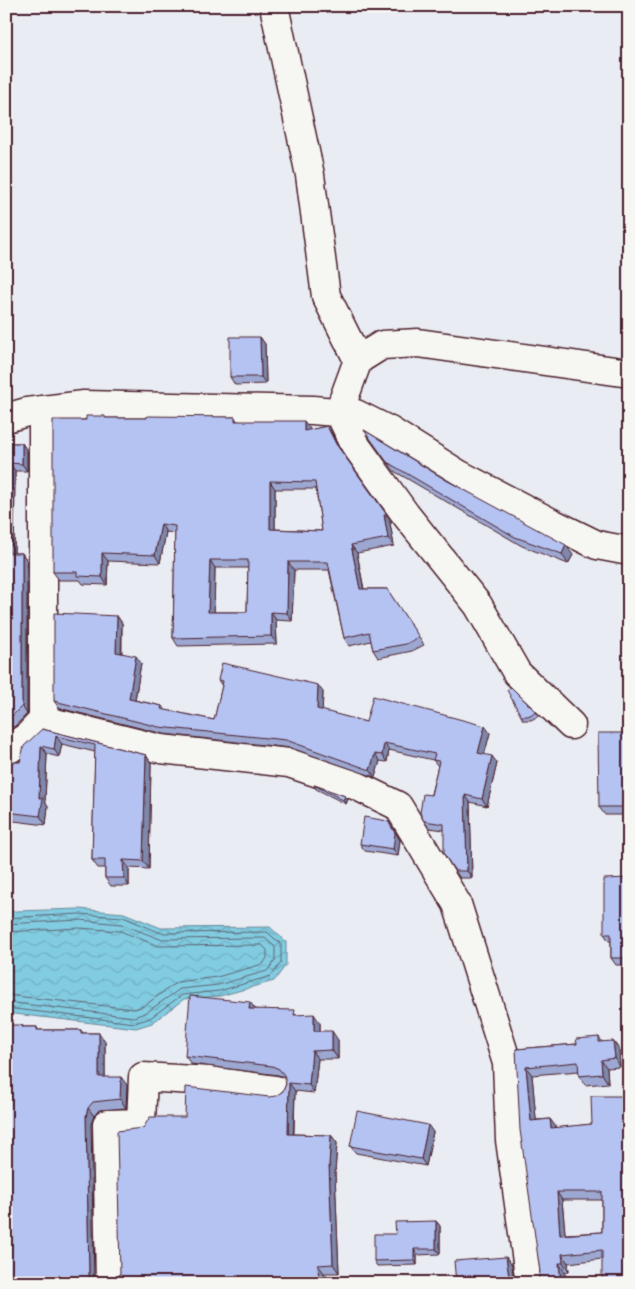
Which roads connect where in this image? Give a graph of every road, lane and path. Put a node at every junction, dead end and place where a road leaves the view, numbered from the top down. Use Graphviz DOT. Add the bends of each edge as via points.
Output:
graph roads {
  1 [pos="274,6"];
  2 [pos="358,360"];
  3 [pos="629,373"];
  4 [pos="44,410"];
  5 [pos="339,412"];
  6 [pos="6,418"];
  7 [pos="629,550"];
  8 [pos="44,720"];
  9 [pos="571,724"];
  10 [pos="6,751"];
  11 [pos="276,1090"];
  12 [pos="110,1283"];
  13 [pos="530,1283"];
  1 -- 2 [label="street" via="310,175 326,296"];
  2 -- 3 [label="street" via="382,345 418,343"];
  2 -- 5 [label="street"];
  4 -- 5 [label="street" via="84,405"];
  4 -- 6 [label="street"];
  4 -- 8 [label="street"];
  5 -- 7 [label="street" via="356,414 390,431 460,475 597,545"];
  5 -- 9 [label="street" via="354,443 478,605 516,673"];
  8 -- 10 [label="street"];
  8 -- 13 [label="street" via="161,748 289,763 357,786 398,806 457,904 507,1062 510,1140"];
  11 -- 12 [label="street" via="210,1081 143,1077 141,1122 107,1124"];
}
